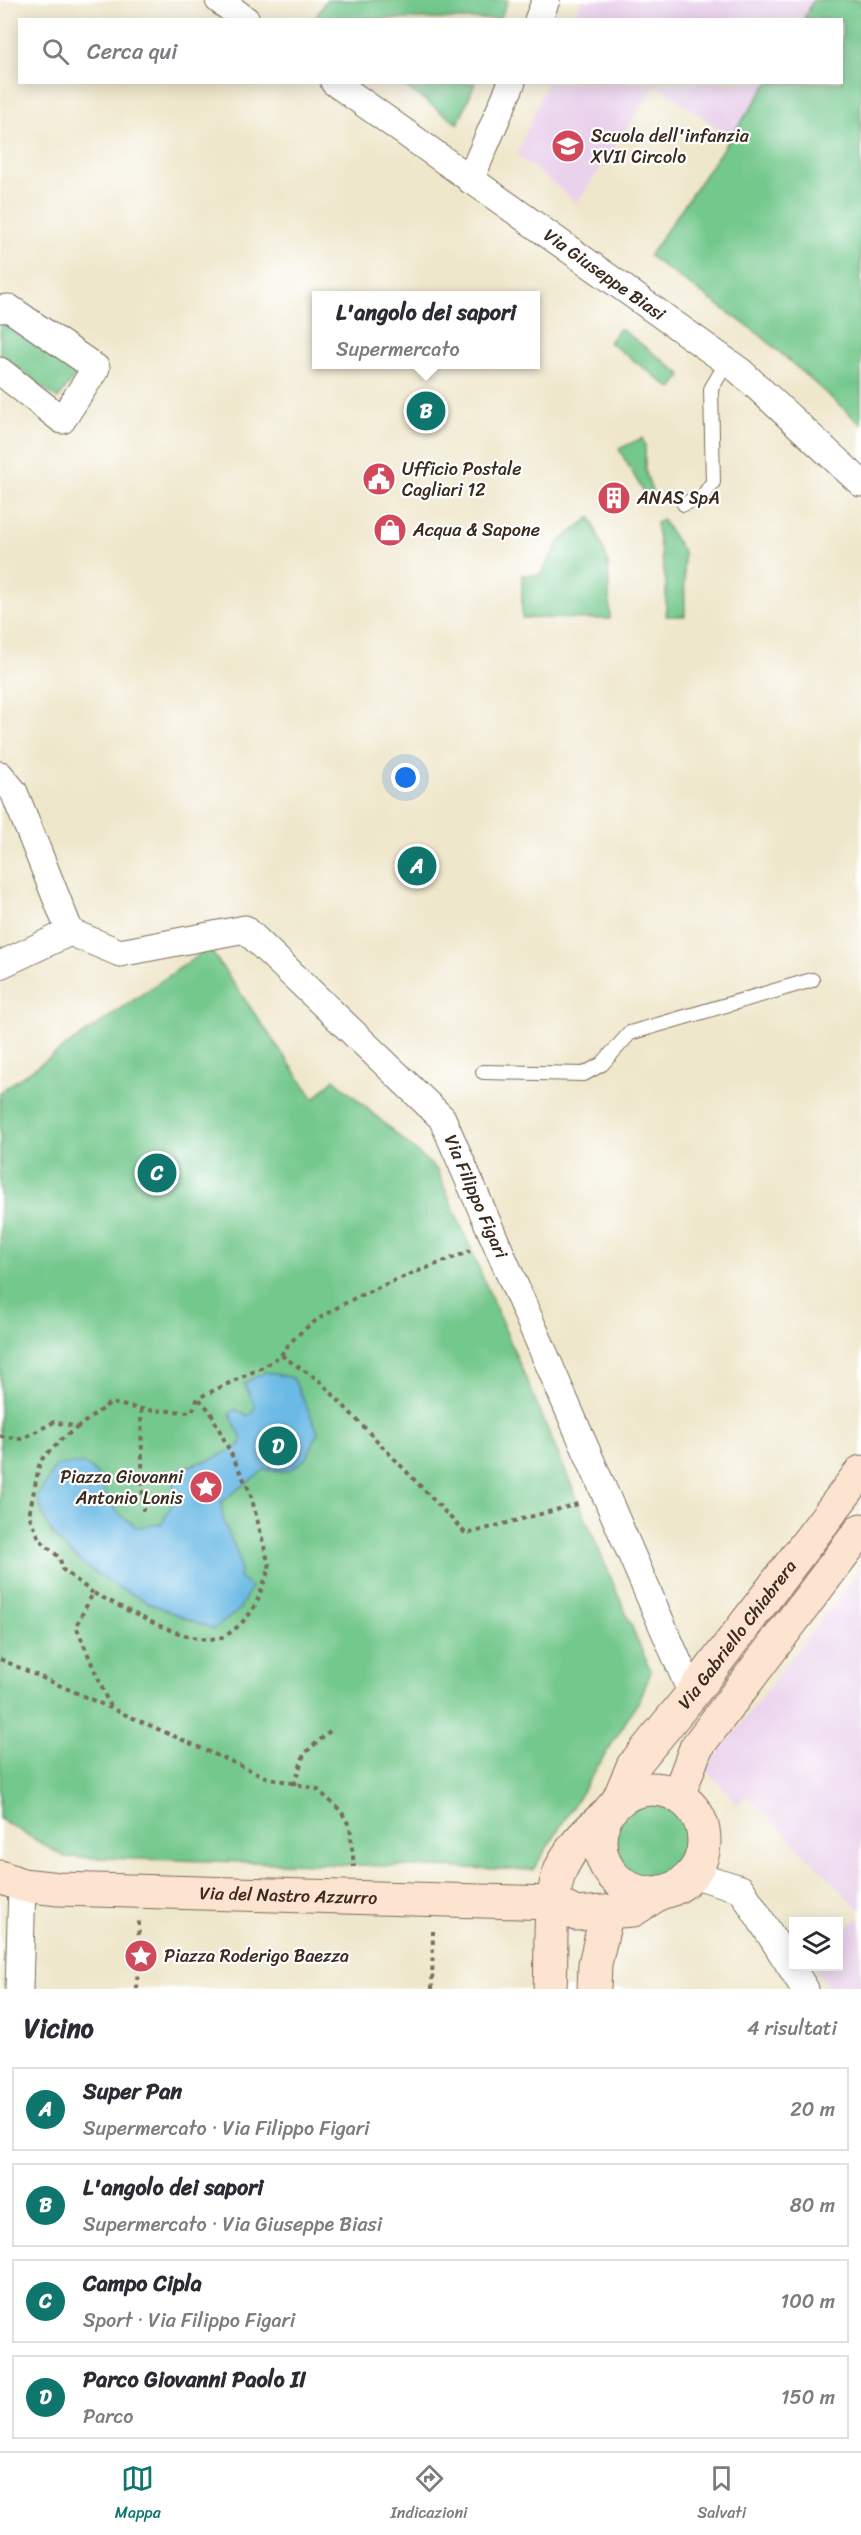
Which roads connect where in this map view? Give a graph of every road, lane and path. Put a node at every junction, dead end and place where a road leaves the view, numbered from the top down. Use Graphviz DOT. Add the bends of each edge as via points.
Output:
graph roads {
  1 [pos="219,0"];
  2 [pos="546,0"];
  3 [pos="243,18"];
  4 [pos="539,18"];
  5 [pos="337,84"];
  6 [pos="511,84"];
  7 [pos="470,180"];
  8 [pos="0,309"];
  9 [pos="727,362"];
  10 [pos="0,371"];
  11 [pos="861,483"];
  12 [pos="684,504"];
  13 [pos="0,775"];
  14 [pos="70,932"];
  15 [pos="0,965"];
  16 [pos="812,980"];
  17 [pos="483,1072"];
  18 [pos="477,1248"];
  19 [pos="281,1355"];
  20 [pos="198,1398"];
  21 [pos="141,1409"];
  22 [pos="78,1427"];
  23 [pos="0,1436"];
  24 [pos="861,1472"];
  25 [pos="587,1502"];
  26 [pos="143,1511"];
  27 [pos="861,1530"];
  28 [pos="93,1593"];
  29 [pos="0,1659"];
  30 [pos="692,1694"];
  31 [pos="110,1707"];
  32 [pos="332,1729"];
  33 [pos="294,1785"];
  34 [pos="678,1796"];
  35 [pos="612,1808"];
  36 [pos="355,1874"];
  37 [pos="692,1874"];
  38 [pos="11,1881"];
  39 [pos="661,1892"];
  40 [pos="554,1903"];
  41 [pos="607,1912"];
  42 [pos="139,1914"];
  43 [pos="433,1924"];
  44 [pos="19,1989"];
  45 [pos="137,1989"];
  46 [pos="432,1989"];
  47 [pos="550,1989"];
  48 [pos="594,1989"];
  49 [pos="805,1989"];
  1 -- 3 [label="street"];
  2 -- 4 [label="street"];
  5 -- 7 [label="street, Via Giuseppe Biasi"];
  6 -- 7 [label="street"];
  7 -- 9 [label="street, Via Giuseppe Biasi"];
  8 -- 10 [label="street" via="9,308 96,368 62,420"];
  9 -- 11 [label="street, Via Giuseppe Biasi"];
  9 -- 12 [label="lane" via="711,389 713,482 703,496"];
  13 -- 14 [label="street" via="14,792"];
  14 -- 15 [label="street"];
  14 -- 30 [label="street, Via Filippo Figari" via="120,953 245,929 442,1118"];
  16 -- 17 [label="lane" via="630,1033 602,1064 585,1074"];
  18 -- 19 [label="path" via="338,1306 288,1344"];
  19 -- 20 [label="path"];
  19 -- 25 [label="path" via="321,1382 466,1534"];
  20 -- 21 [label="path" via="192,1412"];
  20 -- 28 [label="path" via="210,1411 245,1484 270,1569 253,1610 221,1638 190,1637"];
  21 -- 22 [label="path" via="110,1403"];
  21 -- 26 [label="path"];
  22 -- 23 [label="path" via="54,1422 22,1439"];
  22 -- 28 [label="path" via="40,1461 29,1515 40,1540 60,1558 62,1569"];
  24 -- 30 [label="street, Via Gabriello Chiabrera"];
  27 -- 34 [label="street, Via Gabriello Chiabrera" via="696,1748"];
  28 -- 31 [label="path" via="76,1626"];
  29 -- 31 [label="path"];
  30 -- 35 [label="street, Via Gabriello Chiabrera" via="633,1766"];
  31 -- 33 [label="path" via="266,1777"];
  32 -- 33 [label="path" via="304,1754"];
  33 -- 36 [label="path" via="316,1789 341,1811 350,1827"];
  34 -- 35 [label="street" via="661,1790 643,1790"];
  34 -- 37 [label="street" via="692,1808 703,1830 701,1860"];
  35 -- 39 [label="street" via="599,1840 612,1875 640,1892"];
  35 -- 40 [label="street, Via Gabriello Chiabrera" via="582,1836 558,1875"];
  37 -- 39 [label="street" via="678,1886"];
  37 -- 49 [label="street" via="741,1889"];
  38 -- 40 [label="street, Via del Nastro Azzurro" via="59,1889"];
  38 -- 44 [label="street"];
  39 -- 41 [label="street, Via del Nastro Azzurro" via="633,1910"];
  40 -- 41 [label="street, Via del Nastro Azzurro" via="576,1914"];
  40 -- 47 [label="street, Via Gabriello Chiabrera"];
  41 -- 48 [label="street" via="595,1964"];
  42 -- 45 [label="path"];
  43 -- 46 [label="path"];
}
